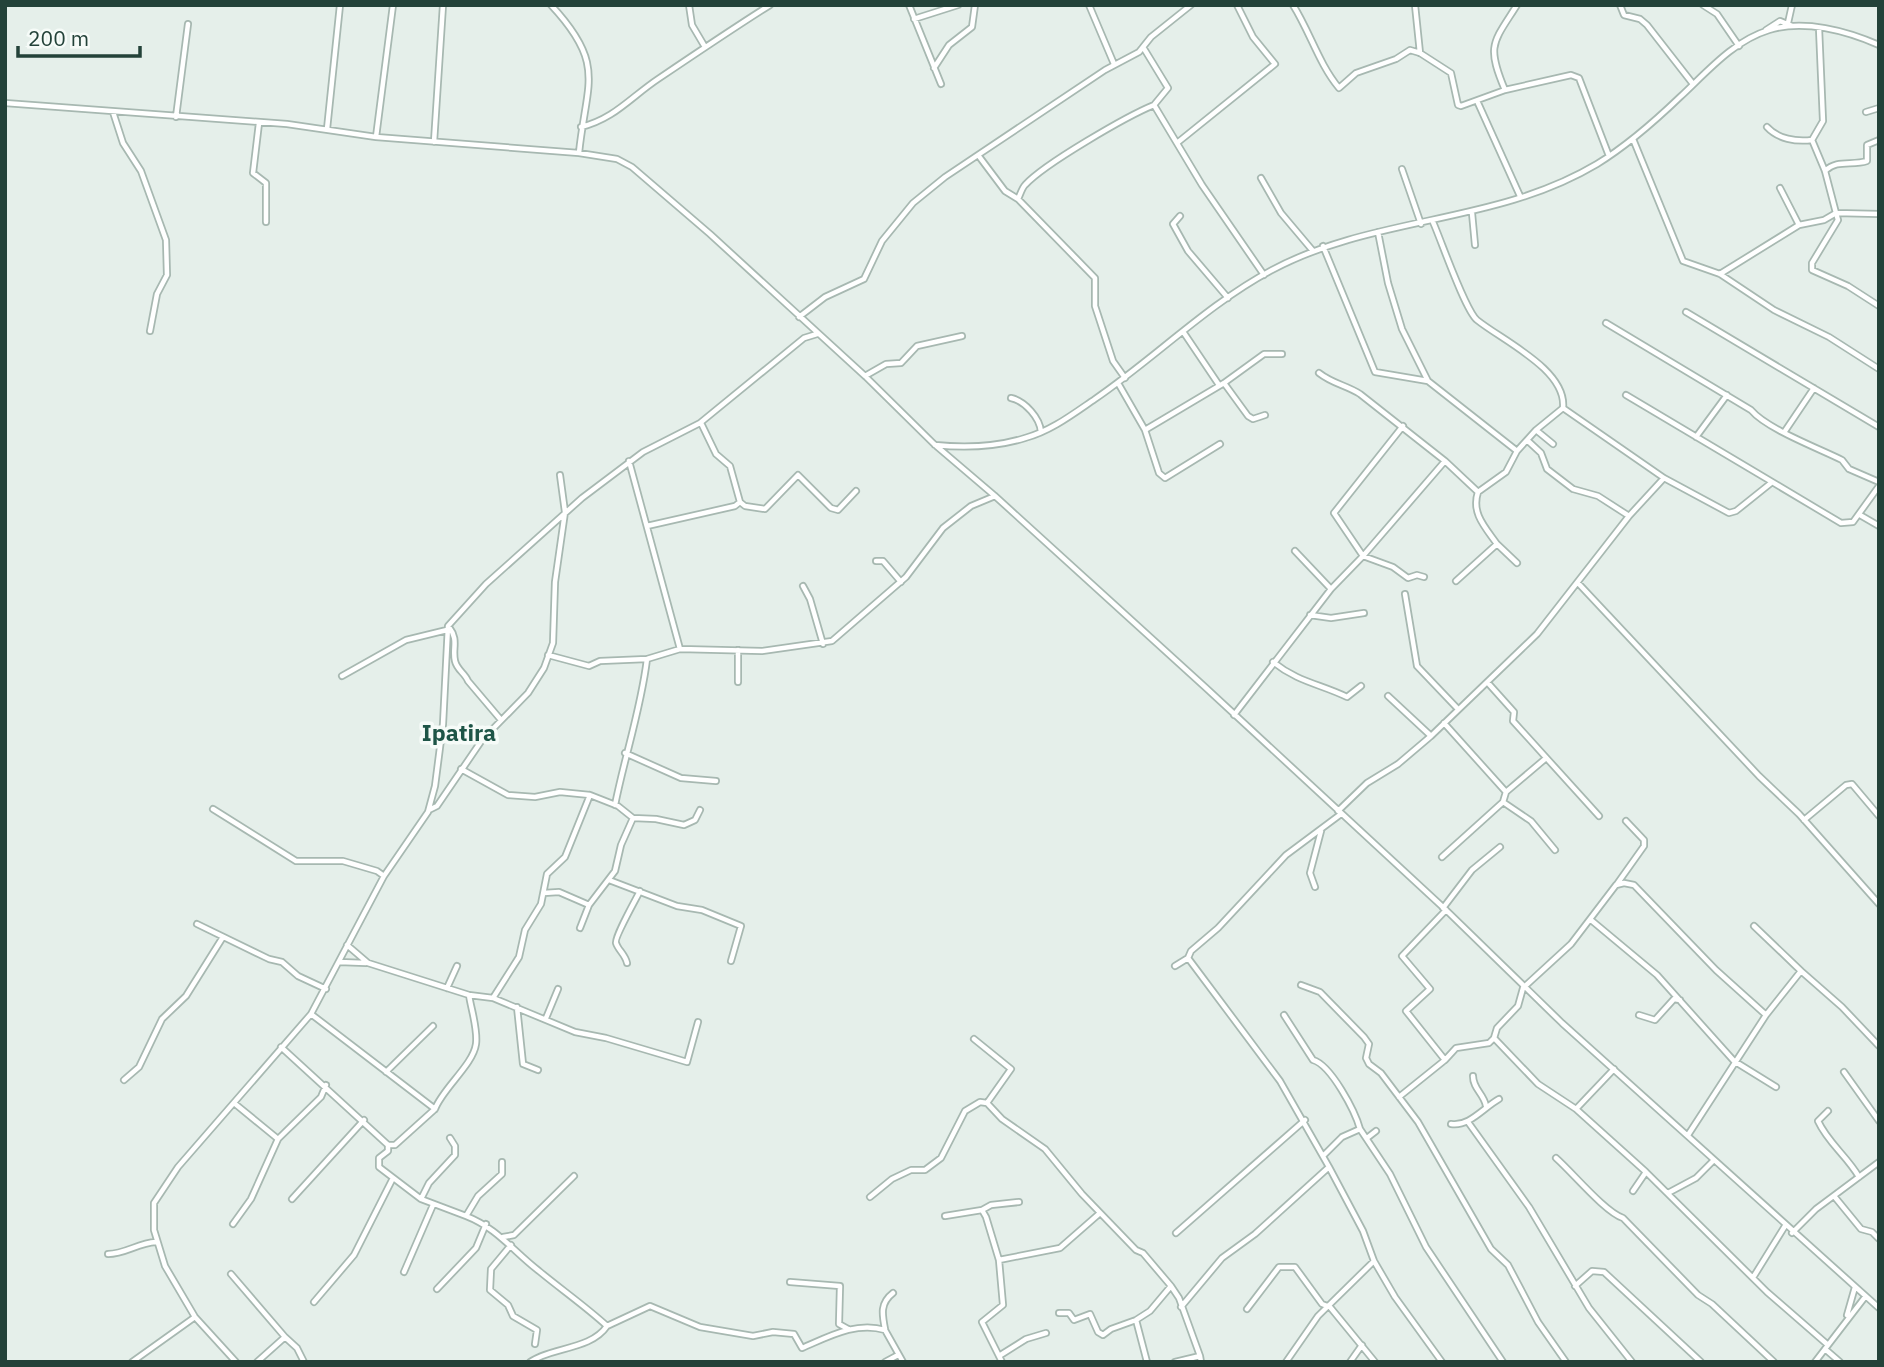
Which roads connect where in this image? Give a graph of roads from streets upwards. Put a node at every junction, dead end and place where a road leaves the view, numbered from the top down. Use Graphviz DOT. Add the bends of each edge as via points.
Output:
graph roads {
  1 [pos="340,5"];
  2 [pos="393,5"];
  3 [pos="443,5"];
  4 [pos="551,5"];
  5 [pos="563,5"];
  6 [pos="689,5"];
  7 [pos="770,5"];
  8 [pos="909,5"];
  9 [pos="958,5"];
  10 [pos="975,5"];
  11 [pos="1088,5"];
  12 [pos="1191,5"];
  13 [pos="1237,5"];
  14 [pos="1293,5"];
  15 [pos="1415,5"];
  16 [pos="1517,5"];
  17 [pos="1620,5"];
  18 [pos="1703,5"];
  19 [pos="1792,5"];
  20 [pos="557,12"];
  21 [pos="914,19"];
  22 [pos="188,24"];
  23 [pos="1790,25"];
  24 [pos="1819,28"];
  25 [pos="1739,46"];
  26 [pos="1879,46"];
  27 [pos="705,47"];
  28 [pos="1143,47"];
  29 [pos="1420,52"];
  30 [pos="1114,64"];
  31 [pos="934,68"];
  32 [pos="1693,83"];
  33 [pos="940,84"];
  34 [pos="1505,90"];
  35 [pos="5,103"];
  36 [pos="1478,103"];
  37 [pos="1154,105"];
  38 [pos="1879,108"];
  39 [pos="113,112"];
  40 [pos="1866,112"];
  41 [pos="176,117"];
  42 [pos="259,123"];
  43 [pos="581,127"];
  44 [pos="1767,127"];
  45 [pos="327,129"];
  46 [pos="376,137"];
  47 [pos="1633,139"];
  48 [pos="1879,140"];
  49 [pos="1812,141"];
  50 [pos="435,142"];
  51 [pos="1177,143"];
  52 [pos="579,153"];
  53 [pos="978,155"];
  54 [pos="1609,156"];
  55 [pos="1402,169"];
  56 [pos="1825,171"];
  57 [pos="1261,178"];
  58 [pos="1780,188"];
  59 [pos="1520,196"];
  60 [pos="1018,199"];
  61 [pos="1836,213"];
  62 [pos="1472,214"];
  63 [pos="1879,214"];
  64 [pos="1180,216"];
  65 [pos="1433,221"];
  66 [pos="266,222"];
  67 [pos="1421,223"];
  68 [pos="1799,225"];
  69 [pos="1378,232"];
  70 [pos="1475,245"];
  71 [pos="1323,246"];
  72 [pos="1313,251"];
  73 [pos="1720,274"];
  74 [pos="1264,275"];
  75 [pos="1228,298"];
  76 [pos="1879,306"];
  77 [pos="1686,312"];
  78 [pos="799,317"];
  79 [pos="1606,323"];
  80 [pos="808,326"];
  81 [pos="150,331"];
  82 [pos="1184,333"];
  83 [pos="817,334"];
  84 [pos="962,336"];
  85 [pos="804,338"];
  86 [pos="1282,354"];
  87 [pos="1879,369"];
  88 [pos="1319,373"];
  89 [pos="865,376"];
  90 [pos="1125,378"];
  91 [pos="1428,381"];
  92 [pos="1118,383"];
  93 [pos="1221,384"];
  94 [pos="1814,388"];
  95 [pos="1626,395"];
  96 [pos="1727,395"];
  97 [pos="1011,398"];
  98 [pos="1563,408"];
  99 [pos="1265,415"];
  100 [pos="700,423"];
  101 [pos="1403,426"];
  102 [pos="1879,427"];
  103 [pos="1145,430"];
  104 [pos="1536,430"];
  105 [pos="1785,431"];
  106 [pos="1041,432"];
  107 [pos="1696,438"];
  108 [pos="1527,440"];
  109 [pos="934,444"];
  110 [pos="1220,444"];
  111 [pos="1553,444"];
  112 [pos="1517,451"];
  113 [pos="629,461"];
  114 [pos="1445,461"];
  115 [pos="560,475"];
  116 [pos="1664,478"];
  117 [pos="1771,483"];
  118 [pos="1879,484"];
  119 [pos="856,491"];
  120 [pos="1478,492"];
  121 [pos="995,496"];
  122 [pos="740,502"];
  123 [pos="565,512"];
  124 [pos="1860,515"];
  125 [pos="1629,516"];
  126 [pos="647,526"];
  127 [pos="1879,526"];
  128 [pos="1497,544"];
  129 [pos="1294,551"];
  130 [pos="1363,556"];
  131 [pos="876,561"];
  132 [pos="1517,563"];
  133 [pos="1424,577"];
  134 [pos="1456,581"];
  135 [pos="901,582"];
  136 [pos="1578,583"];
  137 [pos="803,586"];
  138 [pos="1331,589"];
  139 [pos="1405,594"];
  140 [pos="1364,613"];
  141 [pos="1310,615"];
  142 [pos="448,628"];
  143 [pos="823,644"];
  144 [pos="680,649"];
  145 [pos="738,650"];
  146 [pos="548,655"];
  147 [pos="647,659"];
  148 [pos="1273,662"];
  149 [pos="342,676"];
  150 [pos="738,682"];
  151 [pos="1488,683"];
  152 [pos="1361,686"];
  153 [pos="1388,696"];
  154 [pos="1457,708"];
  155 [pos="1234,715"];
  156 [pos="501,720"];
  157 [pos="1444,723"];
  158 [pos="1431,736"];
  159 [pos="625,754"];
  160 [pos="1545,759"];
  161 [pos="461,769"];
  162 [pos="716,780"];
  163 [pos="1506,792"];
  164 [pos="590,795"];
  165 [pos="1503,802"];
  166 [pos="615,805"];
  167 [pos="213,809"];
  168 [pos="431,809"];
  169 [pos="700,810"];
  170 [pos="1339,812"];
  171 [pos="1599,816"];
  172 [pos="1879,816"];
  173 [pos="633,818"];
  174 [pos="1804,820"];
  175 [pos="1626,821"];
  176 [pos="1321,831"];
  177 [pos="1500,847"];
  178 [pos="1555,850"];
  179 [pos="1442,858"];
  180 [pos="384,876"];
  181 [pos="609,880"];
  182 [pos="1616,885"];
  183 [pos="1315,887"];
  184 [pos="639,891"];
  185 [pos="544,893"];
  186 [pos="1879,904"];
  187 [pos="589,905"];
  188 [pos="1444,909"];
  189 [pos="1591,920"];
  190 [pos="197,924"];
  191 [pos="1754,926"];
  192 [pos="580,928"];
  193 [pos="223,937"];
  194 [pos="347,945"];
  195 [pos="1188,958"];
  196 [pos="731,961"];
  197 [pos="339,962"];
  198 [pos="368,963"];
  199 [pos="627,963"];
  200 [pos="457,966"];
  201 [pos="1175,966"];
  202 [pos="1801,971"];
  203 [pos="1301,985"];
  204 [pos="447,988"];
  205 [pos="1523,988"];
  206 [pos="326,989"];
  207 [pos="558,989"];
  208 [pos="469,995"];
  209 [pos="493,999"];
  210 [pos="1681,1000"];
  211 [pos="517,1007"];
  212 [pos="311,1014"];
  213 [pos="1639,1014"];
  214 [pos="1284,1015"];
  215 [pos="1766,1015"];
  216 [pos="546,1018"];
  217 [pos="698,1022"];
  218 [pos="433,1026"];
  219 [pos="1494,1038"];
  220 [pos="974,1039"];
  221 [pos="1879,1046"];
  222 [pos="281,1047"];
  223 [pos="1445,1060"];
  224 [pos="1734,1061"];
  225 [pos="1614,1069"];
  226 [pos="538,1070"];
  227 [pos="386,1072"];
  228 [pos="1844,1072"];
  229 [pos="1473,1076"];
  230 [pos="124,1080"];
  231 [pos="326,1085"];
  232 [pos="1776,1087"];
  233 [pos="335,1094"];
  234 [pos="321,1097"];
  235 [pos="1399,1097"];
  236 [pos="1499,1099"];
  237 [pos="987,1103"];
  238 [pos="234,1104"];
  239 [pos="1486,1106"];
  240 [pos="435,1109"];
  241 [pos="1576,1109"];
  242 [pos="1828,1111"];
  243 [pos="364,1120"];
  244 [pos="1305,1120"];
  245 [pos="1879,1121"];
  246 [pos="1468,1122"];
  247 [pos="1451,1124"];
  248 [pos="1360,1129"];
  249 [pos="1376,1131"];
  250 [pos="1688,1135"];
  251 [pos="450,1138"];
  252 [pos="1367,1138"];
  253 [pos="278,1139"];
  254 [pos="388,1145"];
  255 [pos="1324,1155"];
  256 [pos="1556,1158"];
  257 [pos="1714,1160"];
  258 [pos="502,1162"];
  259 [pos="1879,1163"];
  260 [pos="1329,1167"];
  261 [pos="1646,1172"];
  262 [pos="574,1176"];
  263 [pos="1859,1177"];
  264 [pos="391,1180"];
  265 [pos="1633,1191"];
  266 [pos="1668,1193"];
  267 [pos="1834,1196"];
  268 [pos="870,1197"];
  269 [pos="292,1199"];
  270 [pos="421,1199"];
  271 [pos="1019,1202"];
  272 [pos="433,1205"];
  273 [pos="982,1210"];
  274 [pos="1100,1213"];
  275 [pos="466,1216"];
  276 [pos="945,1216"];
  277 [pos="233,1224"];
  278 [pos="486,1224"];
  279 [pos="1785,1226"];
  280 [pos="1176,1233"];
  281 [pos="1792,1233"];
  282 [pos="503,1237"];
  283 [pos="1879,1239"];
  284 [pos="156,1242"];
  285 [pos="511,1245"];
  286 [pos="108,1254"];
  287 [pos="999,1260"];
  288 [pos="1374,1261"];
  289 [pos="404,1272"];
  290 [pos="231,1274"];
  291 [pos="1754,1276"];
  292 [pos="790,1282"];
  293 [pos="1171,1286"];
  294 [pos="1575,1286"];
  295 [pos="1855,1287"];
  296 [pos="437,1289"];
  297 [pos="893,1293"];
  298 [pos="1865,1297"];
  299 [pos="314,1302"];
  300 [pos="1181,1307"];
  301 [pos="1330,1307"];
  302 [pos="1879,1308"];
  303 [pos="1247,1310"];
  304 [pos="1059,1313"];
  305 [pos="195,1317"];
  306 [pos="1846,1319"];
  307 [pos="1136,1320"];
  308 [pos="607,1325"];
  309 [pos="849,1329"];
  310 [pos="885,1330"];
  311 [pos="1046,1333"];
  312 [pos="285,1337"];
  313 [pos="535,1344"];
  314 [pos="1362,1345"];
  315 [pos="1826,1347"];
  316 [pos="898,1355"];
  317 [pos="1001,1359"];
  318 [pos="1200,1359"];
  319 [pos="132,1362"];
  320 [pos="236,1362"];
  321 [pos="257,1362"];
  322 [pos="304,1362"];
  323 [pos="530,1362"];
  324 [pos="885,1362"];
  325 [pos="902,1362"];
  326 [pos="1147,1362"];
  327 [pos="1175,1362"];
  328 [pos="1286,1362"];
  329 [pos="1350,1362"];
  330 [pos="1375,1362"];
  331 [pos="1442,1362"];
  332 [pos="1503,1362"];
  333 [pos="1566,1362"];
  334 [pos="1632,1362"];
  335 [pos="1702,1362"];
  336 [pos="1774,1362"];
  337 [pos="1815,1362"];
  338 [pos="1840,1362"];
  1 -- 45 [label="street"];
  2 -- 46 [label="street"];
  3 -- 50 [label="street"];
  4 -- 20 [label="street"];
  5 -- 20 [label="street"];
  6 -- 27 [label="street" via="692,25"];
  7 -- 27 [label="street"];
  8 -- 21 [label="street"];
  9 -- 21 [label="street"];
  10 -- 31 [label="street" via="972,27 949,45"];
  11 -- 30 [label="street"];
  12 -- 28 [label="street"];
  13 -- 51 [label="street" via="1253,37 1275,64"];
  14 -- 29 [label="street" via="1339,88 1356,73 1410,50"];
  15 -- 29 [label="street"];
  16 -- 34 [label="street" via="1495,36 1492,50"];
  17 -- 32 [label="street" via="1624,15 1647,25"];
  18 -- 25 [label="street" via="1717,15"];
  19 -- 23 [label="street"];
  20 -- 43 [label="street" via="584,52 589,69 590,91"];
  21 -- 31 [label="street"];
  22 -- 41 [label="street"];
  23 -- 24 [label="street"];
  23 -- 25 [label="street" via="1766,31"];
  24 -- 26 [label="street"];
  24 -- 49 [label="street" via="1823,121"];
  25 -- 32 [label="street"];
  27 -- 43 [label="street" via="615,113"];
  28 -- 30 [label="street"];
  28 -- 37 [label="street" via="1168,88"];
  29 -- 36 [label="street" via="1451,73 1458,105"];
  30 -- 53 [label="street"];
  31 -- 33 [label="street"];
  32 -- 47 [label="street"];
  34 -- 36 [label="street"];
  34 -- 54 [label="street" via="1571,75 1579,78"];
  35 -- 39 [label="street"];
  36 -- 59 [label="street"];
  37 -- 51 [label="street"];
  37 -- 60 [label="street" via="1064,157 1023,186"];
  38 -- 40 [label="street"];
  39 -- 41 [label="street"];
  39 -- 81 [label="street" via="123,143 149,189 166,240 167,275 157,294"];
  41 -- 42 [label="street"];
  42 -- 45 [label="street"];
  42 -- 66 [label="street" via="253,173 266,183"];
  43 -- 52 [label="street"];
  44 -- 49 [label="street" via="1773,134 1797,142"];
  45 -- 46 [label="street"];
  46 -- 50 [label="street"];
  47 -- 54 [label="street"];
  47 -- 73 [label="street" via="1683,261"];
  48 -- 56 [label="street" via="1867,145 1867,160 1837,163"];
  49 -- 56 [label="street"];
  50 -- 52 [label="street"];
  51 -- 74 [label="street"];
  52 -- 78 [label="street" via="617,159 650,180"];
  53 -- 60 [label="street" via="1005,191"];
  53 -- 78 [label="street" via="913,203 883,241 864,279"];
  54 -- 59 [label="street" via="1571,178"];
  55 -- 67 [label="street"];
  56 -- 61 [label="street"];
  57 -- 72 [label="street" via="1281,213"];
  58 -- 68 [label="street"];
  59 -- 62 [label="street"];
  60 -- 90 [label="street" via="1095,278 1095,306 1112,361"];
  61 -- 63 [label="street"];
  61 -- 68 [label="street"];
  61 -- 76 [label="street" via="1838,220 1814,256 1812,270"];
  62 -- 65 [label="street"];
  62 -- 70 [label="street"];
  64 -- 75 [label="street" via="1173,225 1188,251"];
  65 -- 67 [label="street"];
  65 -- 98 [label="street" via="1474,318 1522,350 1555,382 1564,398"];
  67 -- 69 [label="street"];
  68 -- 73 [label="street"];
  69 -- 71 [label="street"];
  69 -- 91 [label="street" via="1402,329"];
  71 -- 72 [label="street"];
  71 -- 91 [label="street" via="1375,372"];
  72 -- 74 [label="street"];
  73 -- 87 [label="street"];
  74 -- 75 [label="street"];
  75 -- 82 [label="street"];
  77 -- 94 [label="street"];
  78 -- 80 [label="street"];
  79 -- 96 [label="street"];
  80 -- 83 [label="street"];
  80 -- 85 [label="street"];
  82 -- 90 [label="street"];
  82 -- 93 [label="street"];
  83 -- 85 [label="street"];
  83 -- 89 [label="street"];
  84 -- 89 [label="street" via="917,346 901,363 886,364"];
  85 -- 100 [label="street"];
  86 -- 93 [label="street" via="1264,354"];
  88 -- 101 [label="street" via="1333,384 1349,387"];
  89 -- 109 [label="street"];
  90 -- 92 [label="street"];
  91 -- 112 [label="street"];
  92 -- 103 [label="street"];
  92 -- 106 [label="street"];
  93 -- 99 [label="street" via="1248,416"];
  93 -- 103 [label="street"];
  94 -- 102 [label="street"];
  94 -- 105 [label="street"];
  95 -- 107 [label="street"];
  96 -- 105 [label="street" via="1761,421"];
  96 -- 107 [label="street"];
  97 -- 106 [label="street" via="1030,411"];
  98 -- 104 [label="street"];
  98 -- 116 [label="street"];
  100 -- 113 [label="street"];
  100 -- 122 [label="street" via="716,454 730,466"];
  101 -- 114 [label="street"];
  101 -- 130 [label="street" via="1334,513"];
  103 -- 110 [label="street" via="1159,473 1165,478"];
  104 -- 108 [label="street"];
  104 -- 111 [label="street"];
  105 -- 118 [label="street"];
  106 -- 109 [label="street" via="981,446"];
  107 -- 117 [label="street"];
  108 -- 112 [label="street"];
  108 -- 125 [label="street" via="1541,453 1547,469 1573,489 1598,496"];
  109 -- 121 [label="street"];
  112 -- 120 [label="street" via="1506,472"];
  113 -- 123 [label="street"];
  113 -- 126 [label="street"];
  114 -- 120 [label="street"];
  114 -- 130 [label="street"];
  115 -- 123 [label="street"];
  116 -- 117 [label="street" via="1729,513"];
  116 -- 125 [label="street"];
  117 -- 124 [label="street" via="1841,523 1853,522"];
  118 -- 124 [label="street"];
  119 -- 122 [label="street" via="838,510 798,475 765,509"];
  120 -- 128 [label="street" via="1474,502 1477,515"];
  121 -- 135 [label="street" via="971,506 943,528"];
  121 -- 155 [label="street"];
  122 -- 126 [label="street"];
  123 -- 142 [label="street" via="464,606"];
  123 -- 146 [label="street"];
  124 -- 127 [label="street"];
  125 -- 136 [label="street"];
  126 -- 144 [label="street"];
  128 -- 132 [label="street"];
  128 -- 134 [label="street"];
  129 -- 138 [label="street"];
  130 -- 133 [label="street" via="1408,578"];
  130 -- 138 [label="street"];
  131 -- 135 [label="street" via="883,561"];
  135 -- 143 [label="street"];
  136 -- 151 [label="street" via="1537,634"];
  136 -- 174 [label="street"];
  137 -- 143 [label="street"];
  138 -- 141 [label="street"];
  139 -- 154 [label="street" via="1418,666"];
  140 -- 141 [label="street" via="1331,618"];
  141 -- 148 [label="street"];
  142 -- 149 [label="street" via="406,640"];
  142 -- 156 [label="street" via="457,643 457,667"];
  142 -- 168 [label="street" via="443,723"];
  143 -- 145 [label="street" via="791,650"];
  144 -- 145 [label="street"];
  144 -- 147 [label="street"];
  145 -- 150 [label="street"];
  146 -- 147 [label="street" via="589,666 600,661"];
  146 -- 156 [label="street" via="533,687"];
  147 -- 159 [label="street" via="643,698"];
  148 -- 152 [label="street" via="1292,677 1347,696"];
  148 -- 155 [label="street"];
  151 -- 154 [label="street"];
  151 -- 160 [label="street"];
  153 -- 158 [label="street"];
  154 -- 157 [label="street"];
  155 -- 170 [label="street"];
  156 -- 161 [label="street"];
  157 -- 158 [label="street"];
  157 -- 163 [label="street"];
  158 -- 170 [label="street" via="1367,783"];
  159 -- 162 [label="street" via="681,778"];
  159 -- 166 [label="street"];
  160 -- 163 [label="street"];
  160 -- 171 [label="street"];
  161 -- 164 [label="street" via="509,795"];
  161 -- 168 [label="street"];
  163 -- 165 [label="street"];
  164 -- 166 [label="street"];
  164 -- 185 [label="street" via="565,857 547,874"];
  165 -- 178 [label="street" via="1531,821"];
  165 -- 179 [label="street"];
  166 -- 173 [label="street"];
  167 -- 180 [label="street" via="296,861 343,861"];
  168 -- 180 [label="street"];
  169 -- 173 [label="street" via="695,820 684,825"];
  170 -- 176 [label="street"];
  170 -- 188 [label="street"];
  172 -- 174 [label="street" via="1852,784"];
  173 -- 181 [label="street"];
  174 -- 186 [label="street"];
  175 -- 182 [label="street" via="1644,840 1644,846"];
  176 -- 183 [label="street" via="1310,873"];
  176 -- 195 [label="street" via="1286,855"];
  177 -- 188 [label="street" via="1472,870"];
  180 -- 194 [label="street"];
  181 -- 184 [label="street"];
  181 -- 187 [label="street"];
  182 -- 189 [label="street"];
  182 -- 215 [label="street" via="1634,885"];
  184 -- 196 [label="street" via="741,926"];
  184 -- 199 [label="street" via="617,935 616,943"];
  185 -- 187 [label="street" via="559,892"];
  185 -- 209 [label="street" via="536,917 525,930 519,957"];
  187 -- 192 [label="street"];
  188 -- 205 [label="street"];
  188 -- 223 [label="street" via="1402,956 1430,989 1406,1011"];
  189 -- 205 [label="street"];
  189 -- 210 [label="street"];
  190 -- 193 [label="street"];
  191 -- 202 [label="street"];
  193 -- 206 [label="street" via="282,962 298,976"];
  193 -- 230 [label="street" via="186,996 162,1019 139,1068"];
  194 -- 197 [label="street"];
  194 -- 198 [label="street"];
  195 -- 201 [label="street"];
  195 -- 244 [label="street"];
  197 -- 198 [label="street"];
  197 -- 206 [label="street"];
  198 -- 204 [label="street"];
  200 -- 204 [label="street"];
  202 -- 215 [label="street"];
  202 -- 221 [label="street"];
  203 -- 235 [label="street" via="1320,992 1364,1037 1369,1064"];
  204 -- 208 [label="street"];
  205 -- 219 [label="street" via="1518,1006 1497,1028"];
  205 -- 225 [label="street"];
  206 -- 212 [label="street"];
  207 -- 216 [label="street"];
  208 -- 209 [label="street"];
  208 -- 240 [label="street" via="476,1045"];
  209 -- 211 [label="street"];
  210 -- 213 [label="street" via="1674,999 1655,1020"];
  210 -- 224 [label="street"];
  211 -- 216 [label="street"];
  211 -- 226 [label="street" via="523,1063"];
  212 -- 222 [label="street"];
  212 -- 227 [label="street"];
  214 -- 248 [label="street" via="1313,1060 1322,1062 1331,1073"];
  215 -- 224 [label="street"];
  216 -- 217 [label="street" via="575,1032 687,1062"];
  218 -- 227 [label="street"];
  219 -- 223 [label="street" via="1489,1043 1456,1048"];
  219 -- 241 [label="street" via="1538,1084"];
  220 -- 237 [label="street" via="1011,1069"];
  222 -- 231 [label="street"];
  222 -- 238 [label="street"];
  223 -- 235 [label="street"];
  224 -- 232 [label="street"];
  224 -- 250 [label="street"];
  225 -- 241 [label="street"];
  225 -- 250 [label="street"];
  227 -- 240 [label="street"];
  228 -- 245 [label="street"];
  229 -- 239 [label="street"];
  231 -- 233 [label="street"];
  231 -- 234 [label="street"];
  233 -- 234 [label="street"];
  233 -- 243 [label="street"];
  234 -- 253 [label="street"];
  235 -- 333 [label="street"];
  236 -- 239 [label="street"];
  237 -- 268 [label="street" via="965,1111 941,1158 925,1170 911,1170 892,1179"];
  237 -- 274 [label="street" via="1045,1149"];
  238 -- 253 [label="street"];
  238 -- 284 [label="street" via="160,1189 154,1203"];
  239 -- 246 [label="street"];
  240 -- 254 [label="street" via="396,1145"];
  241 -- 261 [label="street"];
  242 -- 263 [label="street" via="1818,1121 1825,1137 1848,1158"];
  243 -- 254 [label="street"];
  243 -- 269 [label="street"];
  244 -- 255 [label="street"];
  244 -- 280 [label="street"];
  246 -- 247 [label="street"];
  246 -- 294 [label="street" via="1529,1207"];
  248 -- 252 [label="street"];
  248 -- 255 [label="street" via="1342,1137"];
  249 -- 252 [label="street"];
  250 -- 257 [label="street"];
  251 -- 270 [label="street" via="455,1155"];
  252 -- 332 [label="street" via="1426,1247"];
  253 -- 277 [label="street" via="251,1199"];
  254 -- 264 [label="street" via="377,1163"];
  255 -- 260 [label="street"];
  256 -- 336 [label="street" via="1610,1214 1622,1218 1698,1296"];
  257 -- 266 [label="street" via="1696,1178"];
  257 -- 279 [label="street"];
  258 -- 275 [label="street" via="502,1174 478,1196"];
  259 -- 263 [label="street"];
  260 -- 288 [label="street"];
  260 -- 300 [label="street" via="1222,1258"];
  261 -- 265 [label="street"];
  261 -- 266 [label="street"];
  262 -- 282 [label="street" via="514,1235"];
  263 -- 267 [label="street"];
  264 -- 270 [label="street"];
  264 -- 299 [label="street" via="354,1255"];
  266 -- 291 [label="street"];
  267 -- 281 [label="street"];
  267 -- 283 [label="street" via="1861,1229"];
  270 -- 272 [label="street"];
  271 -- 273 [label="street"];
  272 -- 275 [label="street"];
  272 -- 289 [label="street"];
  273 -- 276 [label="street"];
  273 -- 287 [label="street"];
  274 -- 287 [label="street" via="1060,1248"];
  274 -- 293 [label="street"];
  275 -- 278 [label="street"];
  278 -- 282 [label="street"];
  278 -- 296 [label="street" via="476,1248"];
  279 -- 281 [label="street"];
  279 -- 291 [label="street"];
  281 -- 295 [label="street"];
  282 -- 285 [label="street"];
  284 -- 286 [label="street"];
  284 -- 305 [label="street"];
  285 -- 308 [label="street"];
  285 -- 313 [label="street" via="491,1269 490,1290 513,1316 537,1330"];
  287 -- 317 [label="street" via="1003,1305 982,1322"];
  288 -- 301 [label="street"];
  288 -- 331 [label="street"];
  290 -- 312 [label="street"];
  291 -- 315 [label="street"];
  292 -- 309 [label="street" via="841,1286 839,1324"];
  293 -- 300 [label="street"];
  293 -- 307 [label="street"];
  294 -- 334 [label="street"];
  294 -- 335 [label="street" via="1592,1271 1604,1272"];
  295 -- 298 [label="street"];
  295 -- 306 [label="street"];
  297 -- 310 [label="street" via="881,1312"];
  298 -- 302 [label="street"];
  298 -- 306 [label="street"];
  300 -- 318 [label="street"];
  301 -- 303 [label="street" via="1322,1304 1295,1267 1279,1266"];
  301 -- 314 [label="street"];
  301 -- 328 [label="street" via="1318,1316"];
  304 -- 307 [label="street" via="1069,1313 1074,1320 1090,1314 1103,1335"];
  305 -- 319 [label="street"];
  305 -- 320 [label="street"];
  306 -- 315 [label="street"];
  307 -- 326 [label="street"];
  308 -- 309 [label="street" via="631,1317 645,1306 700,1326 740,1334 794,1334 802,1348"];
  308 -- 323 [label="street" via="574,1346"];
  309 -- 310 [label="street"];
  310 -- 316 [label="street"];
  311 -- 317 [label="street" via="1026,1339"];
  312 -- 321 [label="street"];
  312 -- 322 [label="street"];
  314 -- 329 [label="street"];
  314 -- 330 [label="street"];
  315 -- 337 [label="street"];
  315 -- 338 [label="street"];
  316 -- 324 [label="street"];
  316 -- 325 [label="street"];
  318 -- 327 [label="street"];
}
